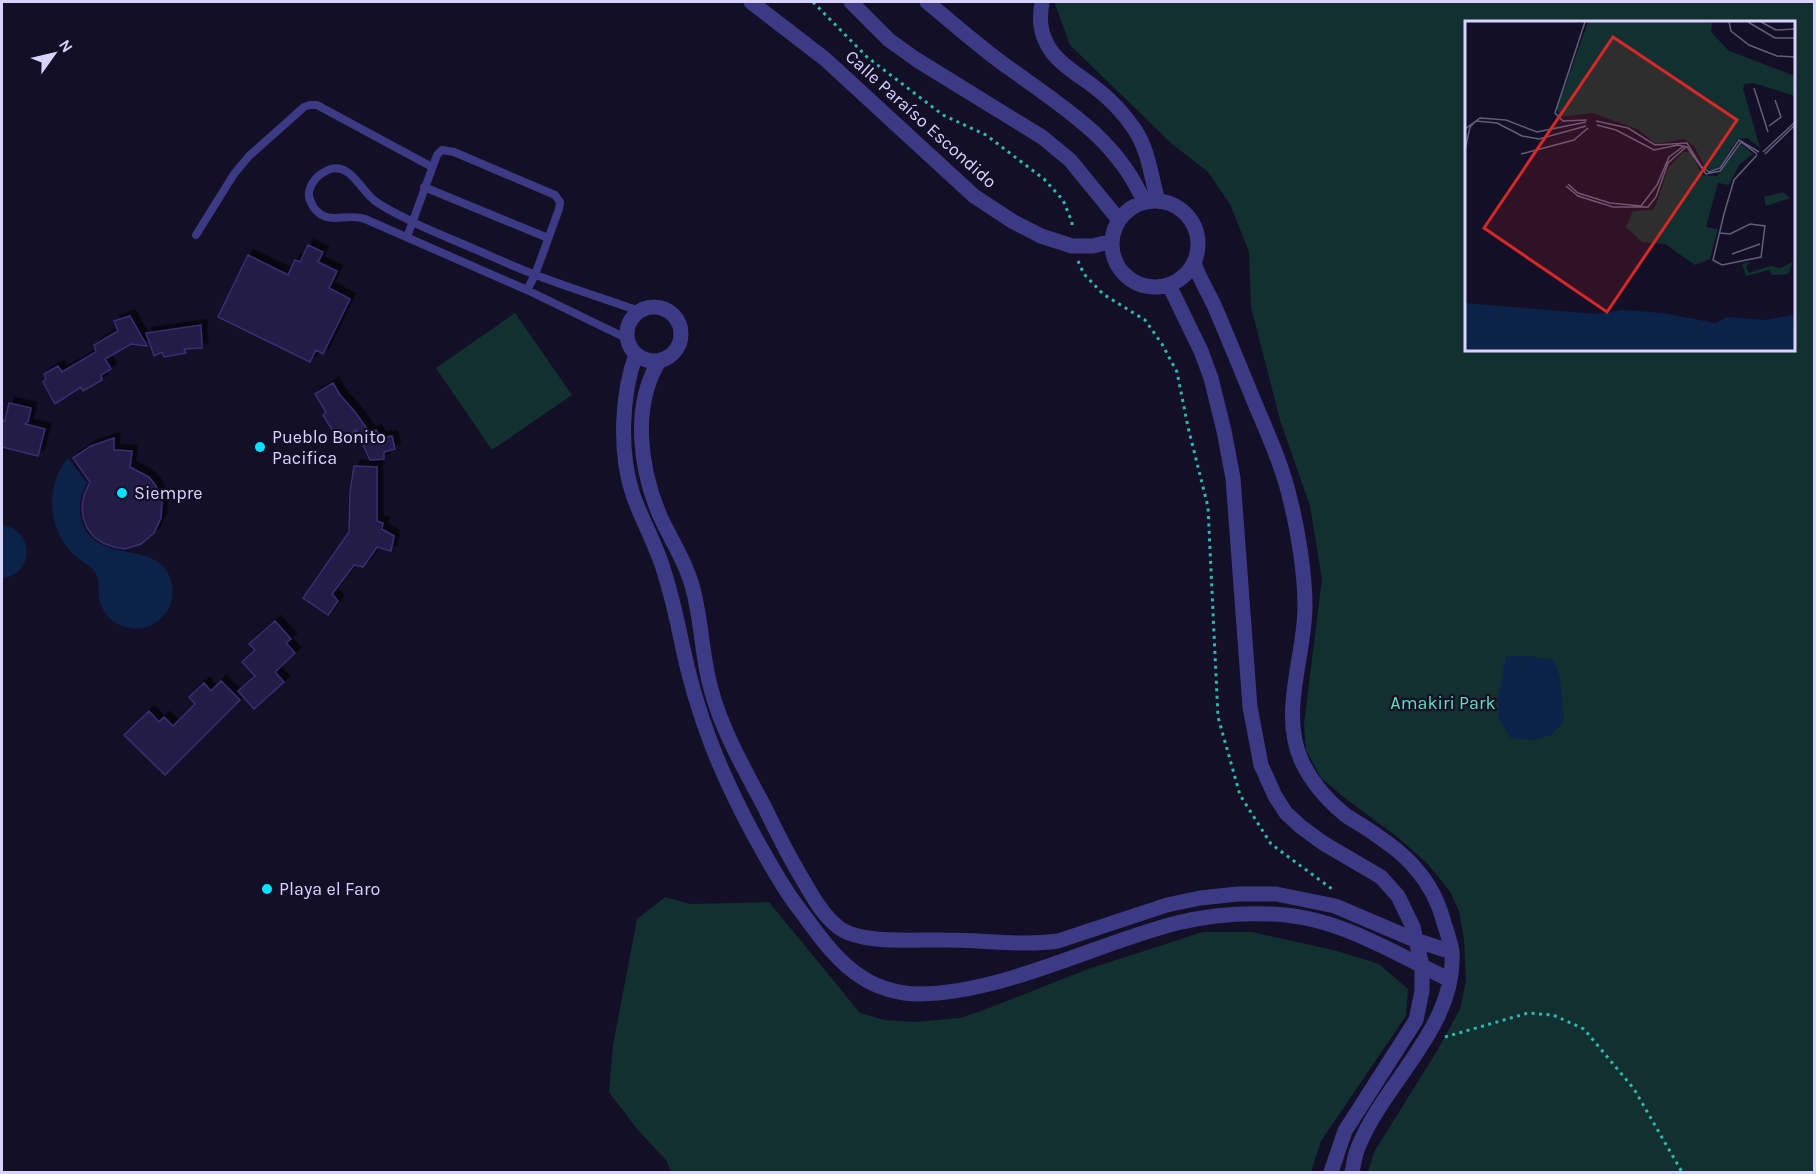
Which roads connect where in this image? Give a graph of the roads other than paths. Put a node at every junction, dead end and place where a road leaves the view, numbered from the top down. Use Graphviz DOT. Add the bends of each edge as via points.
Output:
graph roads {
  1 [pos="751,2"];
  2 [pos="850,2"];
  3 [pos="927,2"];
  4 [pos="1042,2"];
  5 [pos="432,167"];
  6 [pos="424,187"];
  7 [pos="1151,201"];
  8 [pos="1119,220"];
  9 [pos="413,222"];
  10 [pos="196,235"];
  11 [pos="408,237"];
  12 [pos="548,238"];
  13 [pos="1112,241"];
  14 [pos="1194,263"];
  15 [pos="535,274"];
  16 [pos="1169,285"];
  17 [pos="527,290"];
  18 [pos="639,311"];
  19 [pos="628,339"];
  20 [pos="636,354"];
  21 [pos="660,360"];
  22 [pos="1415,940"];
  23 [pos="1452,952"];
  24 [pos="1422,966"];
  25 [pos="1450,980"];
  26 [pos="1331,1173"];
  27 [pos="1352,1173"];
  1 -- 13 [label="street, Calle Paraíso Escondido" via="825,59 974,196 1011,221 1072,246"];
  2 -- 8 [label="street" via="889,40 1017,121 1070,160"];
  3 -- 7 [label="street" via="1099,136"];
  4 -- 7 [label="street" via="1039,22 1046,44 1120,111 1144,146"];
  5 -- 6 [label="lane"];
  5 -- 10 [label="lane" via="317,105 310,105 249,156"];
  5 -- 12 [label="lane" via="442,150 454,152 555,195 559,209"];
  6 -- 9 [label="lane"];
  6 -- 12 [label="lane"];
  7 -- 8 [label="street" via="1126,212"];
  7 -- 14 [label="street" via="1172,204 1192,222 1198,250"];
  8 -- 13 [label="street"];
  9 -- 11 [label="lane"];
  9 -- 11 [label="lane" via="376,203 341,168 325,171 311,185 310,202 325,217 358,217"];
  9 -- 15 [label="lane"];
  11 -- 17 [label="lane"];
  12 -- 15 [label="lane"];
  13 -- 16 [label="street" via="1116,262 1129,278 1141,285"];
  14 -- 16 [label="street" via="1188,273"];
  14 -- 23 [label="street" via="1274,448 1290,500 1305,604 1294,693 1297,752 1325,796 1416,869 1439,904"];
  15 -- 17 [label="lane"];
  15 -- 18 [label="lane"];
  16 -- 22 [label="street" via="1201,351 1224,431 1233,478 1250,706 1261,765 1275,796 1300,826 1381,877 1398,896"];
  17 -- 19 [label="lane"];
  18 -- 19 [label="street" via="629,323"];
  18 -- 21 [label="street" via="663,309 671,313 680,327 681,336 674,351"];
  19 -- 20 [label="street"];
  20 -- 21 [label="street"];
  20 -- 24 [label="street" via="626,396 626,470 668,582 705,729 740,810 785,891 846,965 864,979 898,992 961,990 1177,923 1208,916 1271,914 1304,917 1353,933"];
  21 -- 22 [label="street" via="646,388 644,461 653,497 691,582 719,716 787,852 820,909 840,928 859,936 886,939 1029,944 1058,941 1200,898 1276,894 1344,910"];
  22 -- 23 [label="street"];
  22 -- 24 [label="street"];
  23 -- 25 [label="street"];
  24 -- 25 [label="street"];
  24 -- 26 [label="street" via="1416,1020 1345,1131"];
  25 -- 27 [label="street" via="1423,1043 1368,1126"];
}
